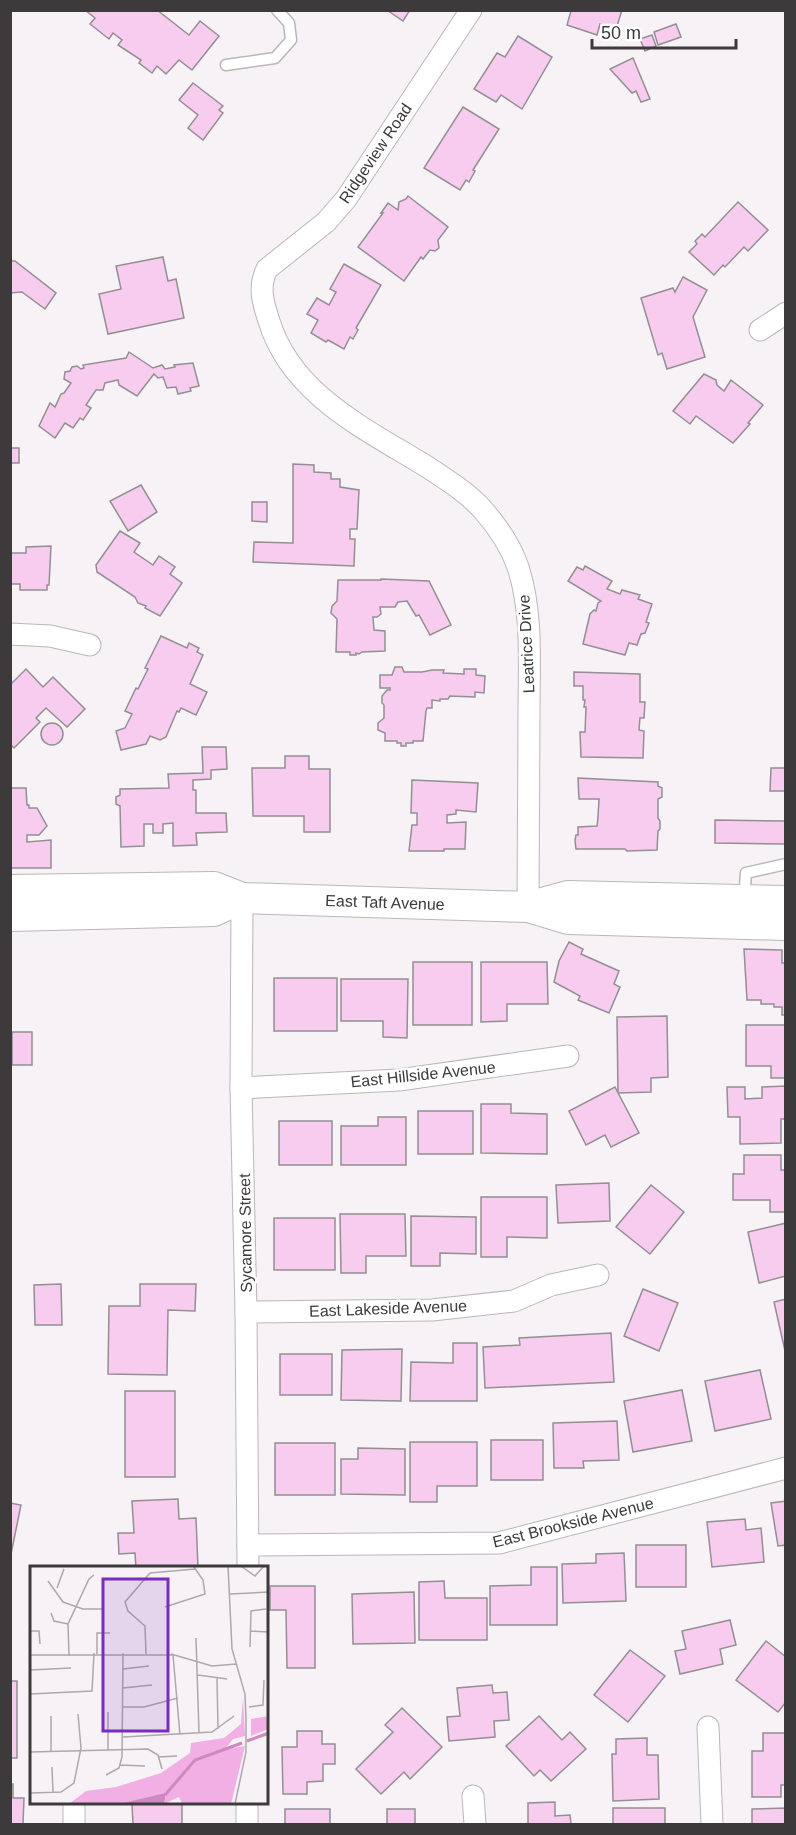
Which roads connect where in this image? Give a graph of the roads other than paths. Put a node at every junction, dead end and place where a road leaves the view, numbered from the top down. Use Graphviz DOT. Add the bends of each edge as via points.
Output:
graph roads {
  1 [pos="277,10"];
  2 [pos="471,10"];
  3 [pos="226,66"];
  4 [pos="262,280"];
  5 [pos="786,313"];
  6 [pos="760,330"];
  7 [pos="10,634"];
  8 [pos="90,645"];
  9 [pos="786,864"];
  10 [pos="10,890"];
  11 [pos="242,898"];
  12 [pos="744,900"];
  13 [pos="786,901"];
  14 [pos="528,907"];
  15 [pos="10,916"];
  16 [pos="786,925"];
  17 [pos="568,1056"];
  18 [pos="241,1088"];
  19 [pos="598,1275"];
  20 [pos="246,1312"];
  21 [pos="786,1468"];
  22 [pos="248,1545"];
  23 [pos="248,1566"];
  24 [pos="708,1726"];
  25 [pos="473,1796"];
  26 [pos="74,1805"];
  27 [pos="247,1805"];
  28 [pos="74,1824"];
  29 [pos="247,1824"];
  30 [pos="475,1824"];
  31 [pos="712,1824"];
  1 -- 3 [label="lane" via="289,23 291,40 275,58"];
  2 -- 4 [label="street, Ridgeview Road" via="346,199 326,222 267,269"];
  4 -- 14 [label="street, Leatrice Drive" via="261,291 271,326 302,381 331,406 459,488 482,508 518,566 526,600 529,653"];
  5 -- 6 [label="street"];
  7 -- 8 [label="street" via="50,636"];
  9 -- 12 [label="lane" via="746,873"];
  10 -- 11 [label="street, East Taft Avenue" via="214,887"];
  11 -- 14 [label="street, East Taft Avenue"];
  11 -- 15 [label="street, East Taft Avenue" via="214,911"];
  11 -- 18 [label="street, Sycamore Street"];
  12 -- 13 [label="street, East Taft Avenue"];
  12 -- 14 [label="street, East Taft Avenue" via="568,896"];
  14 -- 16 [label="street, East Taft Avenue" via="567,919"];
  17 -- 18 [label="street, East Hillside Avenue" via="399,1080"];
  18 -- 20 [label="street, Sycamore Street"];
  19 -- 20 [label="street, East Lakeside Avenue" via="551,1285 514,1300 443,1308"];
  20 -- 22 [label="street, Sycamore Street"];
  21 -- 22 [label="street, East Brookside Avenue" via="499,1543"];
  22 -- 23 [label="street, Sycamore Street"];
  24 -- 31 [label="street"];
  25 -- 30 [label="street"];
  26 -- 28 [label="street"];
  27 -- 29 [label="street"];
}
